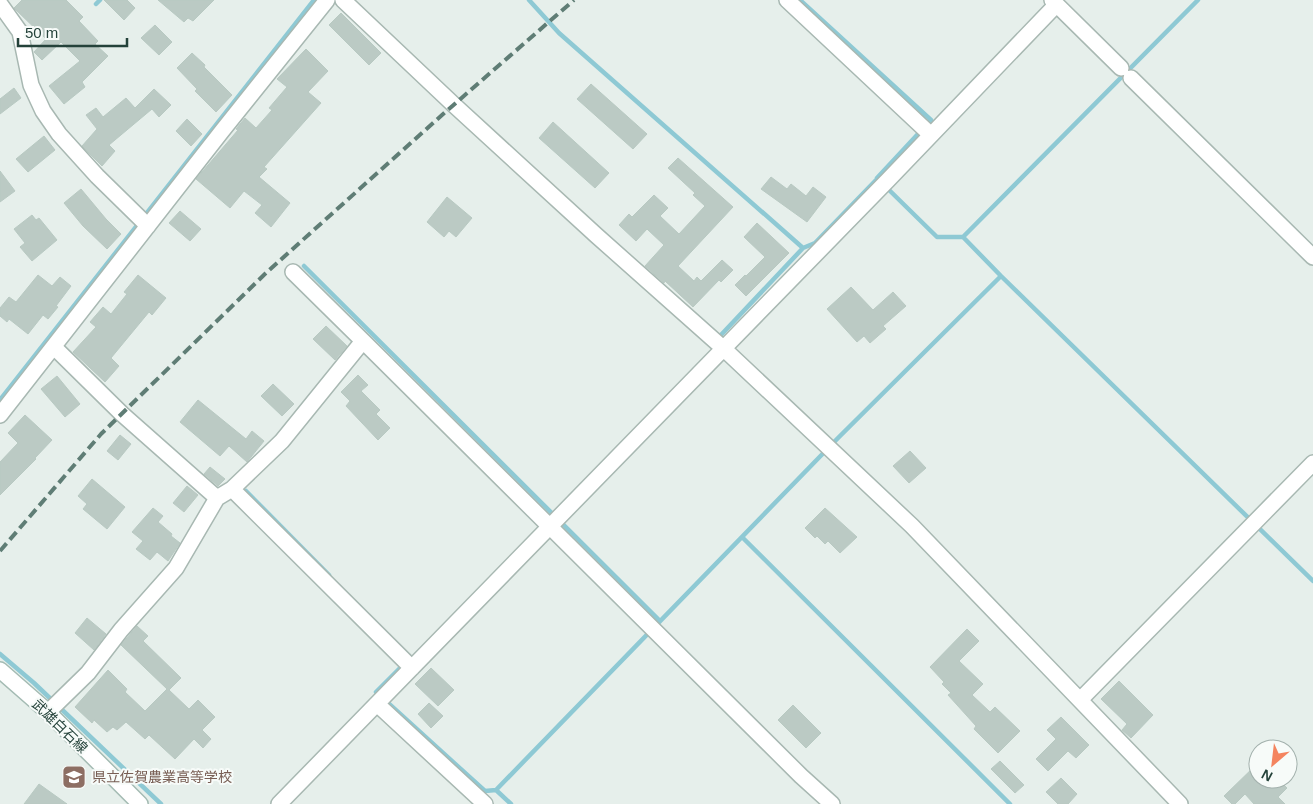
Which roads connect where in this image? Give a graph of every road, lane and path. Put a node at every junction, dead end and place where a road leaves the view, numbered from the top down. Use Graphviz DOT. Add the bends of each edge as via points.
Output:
graph roads {
  1 [pos="327,0"];
  2 [pos="343,0"];
  3 [pos="787,0"];
  4 [pos="1054,2"];
  5 [pos="0,4"];
  6 [pos="926,130"];
  7 [pos="144,223"];
  8 [pos="1313,257"];
  9 [pos="293,272"];
  10 [pos="364,342"];
  11 [pos="54,346"];
  12 [pos="723,348"];
  13 [pos="0,415"];
  14 [pos="1313,463"];
  15 [pos="232,489"];
  16 [pos="217,498"];
  17 [pos="554,521"];
  18 [pos="408,664"];
  19 [pos="0,670"];
  20 [pos="380,700"];
  21 [pos="1080,700"];
  22 [pos="53,706"];
  23 [pos="140,804"];
  24 [pos="279,804"];
  25 [pos="485,804"];
  26 [pos="832,804"];
  27 [pos="1180,804"];
  1 -- 7 [label="street"];
  2 -- 12 [label="street" via="590,230"];
  3 -- 6 [label="street"];
  4 -- 6 [label="street"];
  4 -- 8 [label="street"];
  5 -- 7 [label="street" via="20,32 31,85 43,111 59,134"];
  6 -- 12 [label="street" via="884,184"];
  7 -- 11 [label="street"];
  9 -- 10 [label="street"];
  10 -- 15 [label="street" via="282,441"];
  10 -- 17 [label="street"];
  11 -- 13 [label="street"];
  11 -- 16 [label="street" via="122,414"];
  12 -- 17 [label="street"];
  12 -- 21 [label="street" via="912,526"];
  14 -- 21 [label="street"];
  15 -- 16 [label="street"];
  15 -- 18 [label="street"];
  16 -- 22 [label="street" via="176,568 88,673"];
  17 -- 18 [label="street"];
  17 -- 26 [label="street" via="652,628"];
  18 -- 20 [label="street"];
  19 -- 22 [label="street, 武雄白石線"];
  20 -- 24 [label="street"];
  20 -- 25 [label="street"];
  21 -- 27 [label="street"];
  22 -- 23 [label="street, 武雄白石線"];
}
